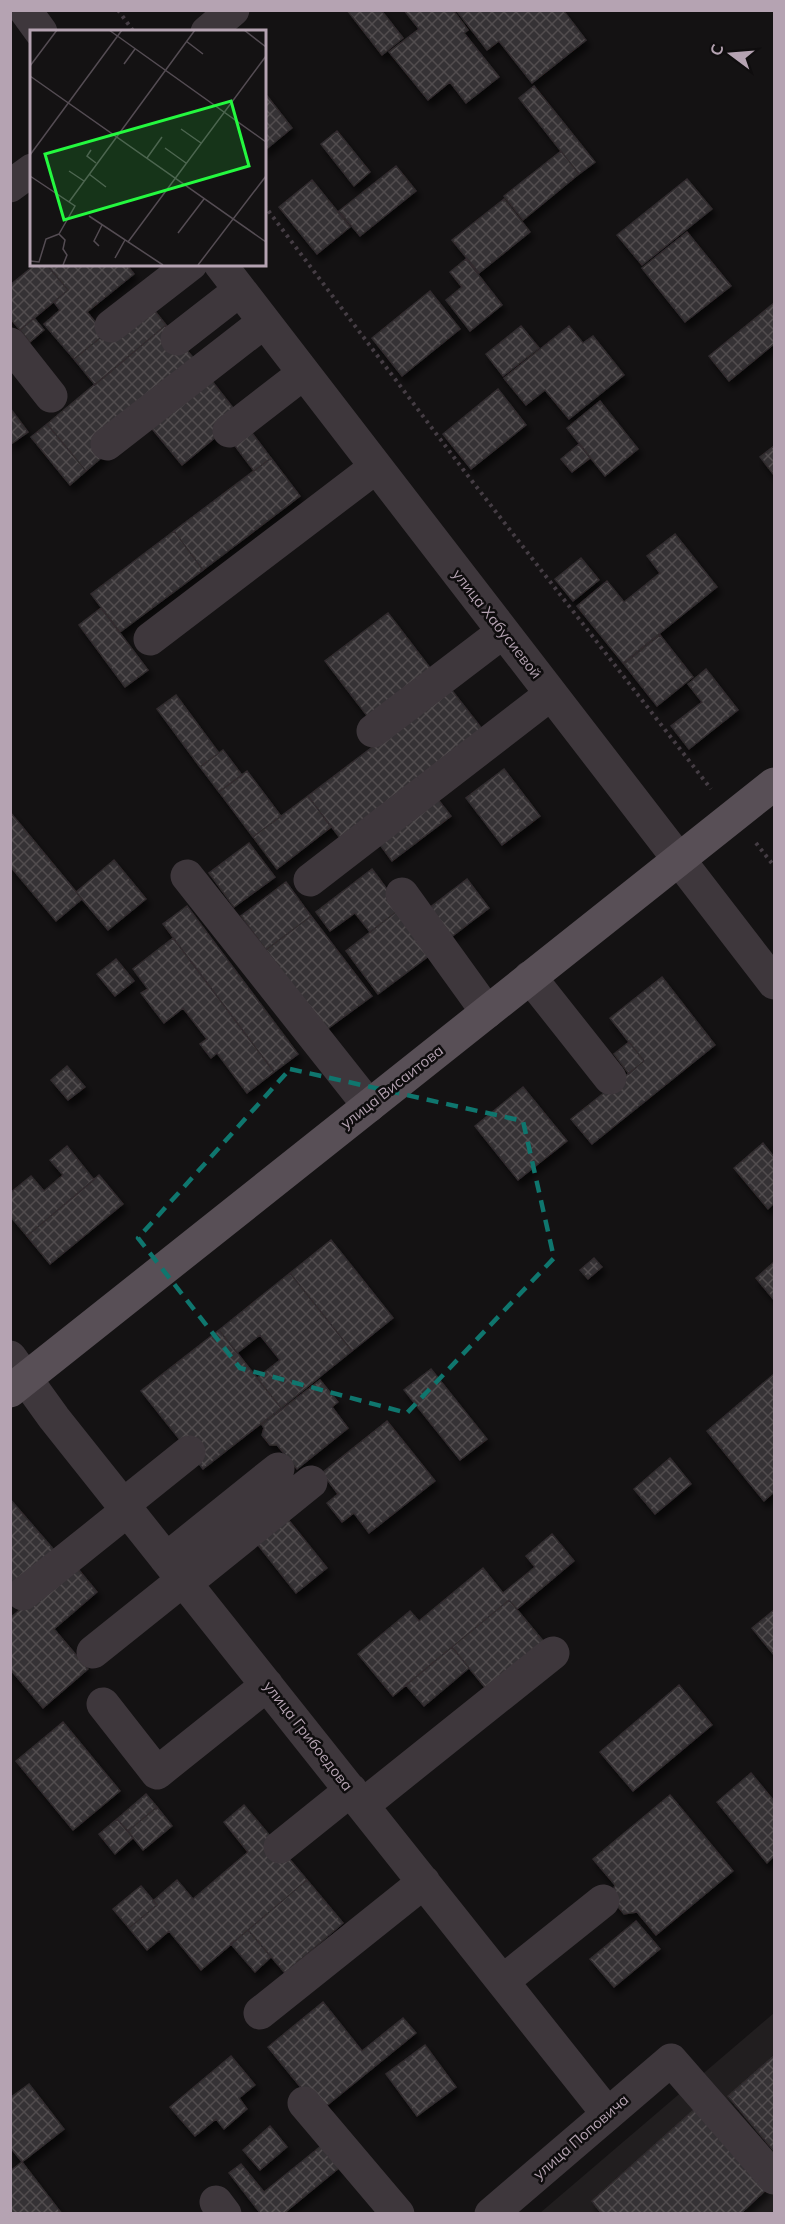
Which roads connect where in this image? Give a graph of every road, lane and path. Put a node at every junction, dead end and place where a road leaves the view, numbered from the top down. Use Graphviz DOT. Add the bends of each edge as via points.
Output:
graph roads {
  1 [pos="25,10"];
  2 [pos="118,10"];
  3 [pos="233,10"];
  4 [pos="40,30"];
  5 [pos="133,30"];
  6 [pos="209,30"];
  7 [pos="266,208"];
  8 [pos="187,266"];
  9 [pos="222,266"];
  10 [pos="240,290"];
  11 [pos="264,322"];
  12 [pos="111,326"];
  13 [pos="177,339"];
  14 [pos="10,344"];
  15 [pos="304,373"];
  16 [pos="51,396"];
  17 [pos="229,431"];
  18 [pos="107,444"];
  19 [pos="376,467"];
  20 [pos="503,632"];
  21 [pos="150,639"];
  22 [pos="551,694"];
  23 [pos="373,731"];
  24 [pos="774,783"];
  25 [pos="734,815"];
  26 [pos="678,860"];
  27 [pos="774,866"];
  28 [pos="187,876"];
  29 [pos="310,880"];
  30 [pos="402,894"];
  31 [pos="530,977"];
  32 [pos="774,984"];
  33 [pos="487,1012"];
  34 [pos="610,1078"];
  35 [pos="369,1106"];
  36 [pos="16,1375"];
  37 [pos="189,1452"];
  38 [pos="278,1469"];
  39 [pos="311,1482"];
  40 [pos="126,1507"];
  41 [pos="178,1574"];
  42 [pos="23,1593"];
  43 [pos="93,1652"];
  44 [pos="553,1653"];
  45 [pos="267,1685"];
  46 [pos="102,1704"];
  47 [pos="357,1798"];
  48 [pos="280,1847"];
  49 [pos="424,1882"];
  50 [pos="603,1901"];
  51 [pos="503,1981"];
  52 [pos="260,2013"];
  53 [pos="304,2103"];
  54 [pos="607,2113"];
  55 [pos="774,2178"];
  56 [pos="398,2214"];
  57 [pos="490,2214"];
  1 -- 4 [label="street"];
  2 -- 5 [label="path"];
  3 -- 6 [label="street"];
  7 -- 25 [label="path" via="472,482"];
  8 -- 12 [label="street"];
  9 -- 10 [label="street, улица Хабусиевой"];
  10 -- 11 [label="street, улица Хабусиевой"];
  10 -- 13 [label="street"];
  11 -- 15 [label="street, улица Хабусиевой"];
  11 -- 18 [label="street"];
  14 -- 16 [label="street"];
  15 -- 17 [label="street"];
  15 -- 19 [label="street, улица Хабусиевой"];
  19 -- 20 [label="street, улица Хабусиевой"];
  19 -- 21 [label="street"];
  20 -- 22 [label="street, улица Хабусиевой"];
  20 -- 23 [label="street"];
  22 -- 26 [label="street, улица Хабусиевой"];
  22 -- 29 [label="street"];
  24 -- 25 [label="main road, улица Висаитова"];
  25 -- 26 [label="main road, улица Висаитова"];
  25 -- 27 [label="path"];
  26 -- 31 [label="main road, улица Висаитова"];
  26 -- 32 [label="street, улица Хабусиевой"];
  28 -- 35 [label="street"];
  30 -- 33 [label="street"];
  31 -- 33 [label="main road, улица Висаитова"];
  31 -- 34 [label="street"];
  33 -- 35 [label="main road, улица Висаитова"];
  35 -- 36 [label="main road, улица Висаитова"];
  36 -- 40 [label="street, улица Грибоедова"];
  37 -- 40 [label="street"];
  38 -- 41 [label="street"];
  39 -- 41 [label="street"];
  40 -- 41 [label="street, улица Грибоедова"];
  40 -- 42 [label="street"];
  41 -- 43 [label="street"];
  41 -- 45 [label="street, улица Грибоедова"];
  44 -- 47 [label="street"];
  45 -- 46 [label="street" via="157,1773"];
  45 -- 47 [label="street, улица Грибоедова"];
  47 -- 48 [label="street"];
  47 -- 49 [label="street, улица Грибоедова"];
  49 -- 51 [label="street, улица Грибоедова"];
  49 -- 52 [label="street"];
  50 -- 51 [label="street"];
  51 -- 54 [label="street, улица Грибоедова"];
  53 -- 56 [label="street"];
  54 -- 55 [label="street, улица Поповича" via="671,2060"];
  54 -- 57 [label="street, улица Поповича"];
}
